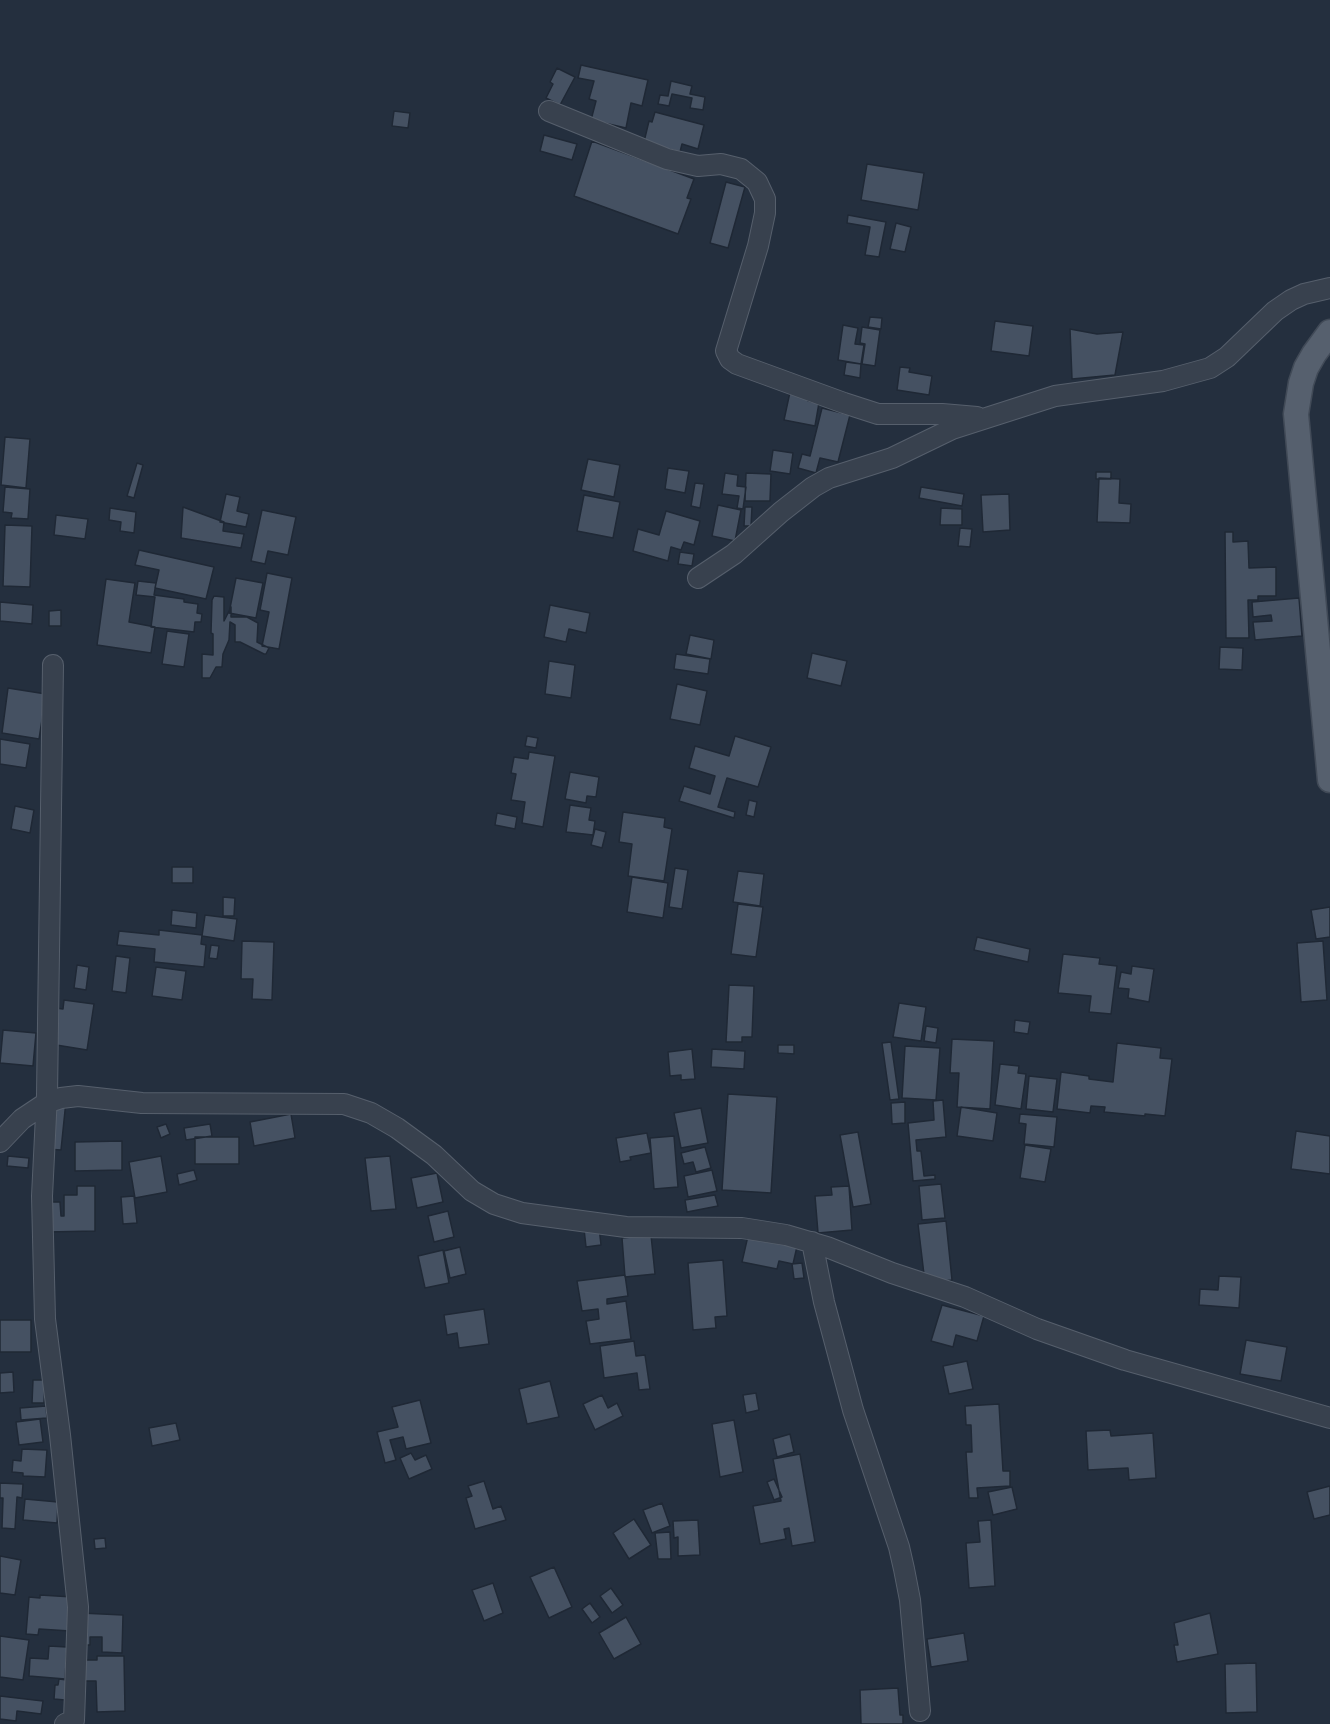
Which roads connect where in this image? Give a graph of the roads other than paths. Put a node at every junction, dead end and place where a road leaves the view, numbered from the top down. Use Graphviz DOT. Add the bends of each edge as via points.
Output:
graph roads {
  1 [pos="549,111"];
  2 [pos="1330,288"];
  3 [pos="1330,332"];
  4 [pos="983,418"];
  5 [pos="698,578"];
  6 [pos="53,665"];
  7 [pos="1330,780"];
  8 [pos="46,1103"];
  9 [pos="0,1142"];
  10 [pos="812,1242"];
  11 [pos="1330,1418"];
  12 [pos="920,1712"];
  13 [pos="65,1724"];
  1 -- 4 [label="street" via="667,159 741,169 757,182 765,199 765,213 726,351 737,364 878,414"];
  2 -- 4 [label="street" via="1291,300 1210,368 1163,381 1055,396"];
  3 -- 7 [label="main road" via="1306,368 1296,414"];
  4 -- 5 [label="street" via="892,458 829,478"];
  6 -- 8 [label="street"];
  8 -- 9 [label="street" via="22,1119"];
  8 -- 10 [label="street" via="78,1096 142,1103 344,1104 397,1128 434,1155 471,1191 522,1213 626,1227 742,1228"];
  8 -- 13 [label="street" via="42,1196 45,1319 78,1607 74,1720"];
  10 -- 11 [label="street" via="1125,1360"];
  10 -- 12 [label="street" via="848,1390 899,1546 910,1600"];
}
